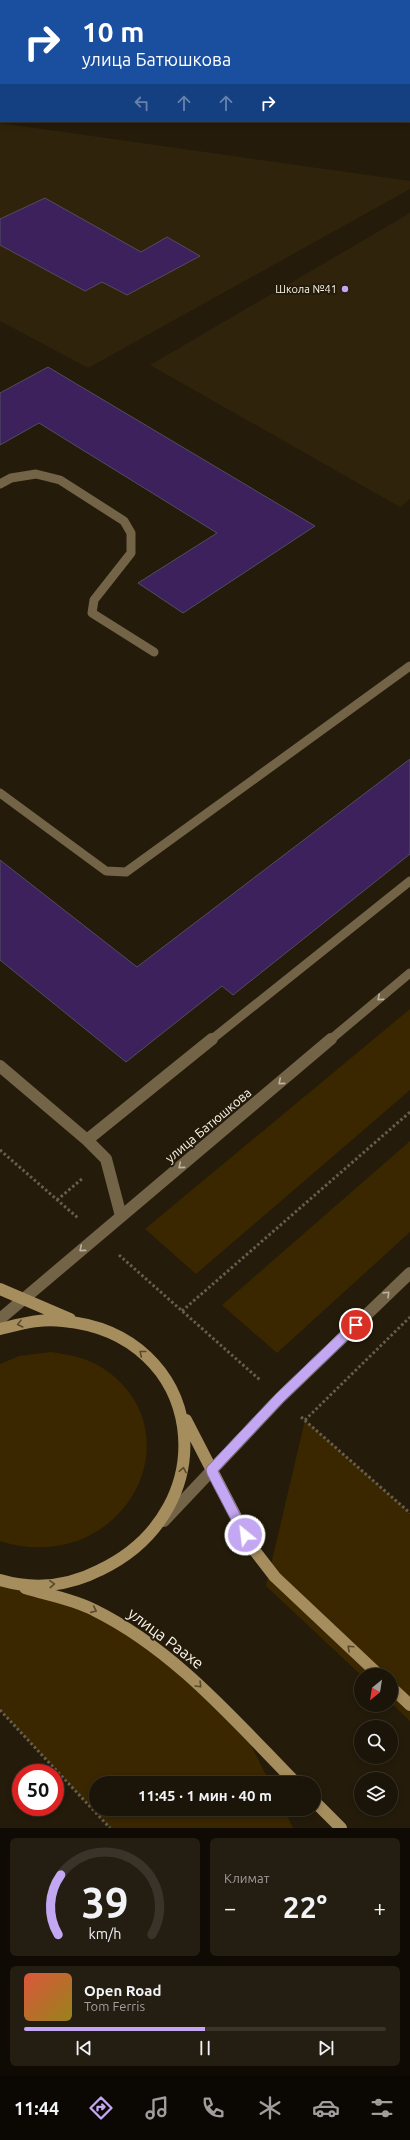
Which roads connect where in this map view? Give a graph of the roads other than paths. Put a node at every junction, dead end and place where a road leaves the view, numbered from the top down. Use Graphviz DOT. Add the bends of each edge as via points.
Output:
graph roads {
  1 [pos="0,484"];
  2 [pos="154,652"];
  3 [pos="410,666"];
  4 [pos="0,793"];
  5 [pos="410,881"];
  6 [pos="410,973"];
  7 [pos="0,1066"];
  8 [pos="87,1140"];
  9 [pos="121,1216"];
  10 [pos="410,1273"];
  11 [pos="0,1289"];
  12 [pos="23,1299"];
  13 [pos="0,1319"];
  14 [pos="81,1324"];
  15 [pos="0,1329"];
  16 [pos="178,1403"];
  17 [pos="211,1470"];
  18 [pos="154,1531"];
  19 [pos="2,1581"];
  20 [pos="372,1668"];
  21 [pos="398,1693"];
  22 [pos="410,1704"];
  23 [pos="289,1776"];
  24 [pos="321,1808"];
  25 [pos="341,1828"];
  1 -- 2 [label="street" via="11,478 36,474 60,480 124,521 131,533 131,553 94,600 92,613"];
  3 -- 4 [label="street" via="126,872 106,871"];
  5 -- 8 [label="street"];
  6 -- 9 [label="street, улица Батюшкова, one-way"];
  7 -- 8 [label="street"];
  8 -- 9 [label="street" via="106,1159"];
  9 -- 12 [label="street, улица Батюшкова, one-way"];
  17 -- 10 [label="street, one-way" via="280,1398"];
  11 -- 12 [label="main road"];
  12 -- 13 [label="street, улица Батюшкова"];
  12 -- 14 [label="main road"];
  14 -- 15 [label="main road, one-way" via="54,1320 26,1322"];
  16 -- 14 [label="main road, one-way" via="167,1380 150,1360 106,1331"];
  16 -- 17 [label="main road"];
  18 -- 16 [label="main road, one-way" via="170,1507 182,1475 186,1455 185,1428"];
  17 -- 18 [label="street"];
  20 -- 17 [label="main road, one-way" via="275,1577 251,1546"];
  19 -- 18 [label="main road, one-way" via="31,1585 59,1583 86,1577 112,1565 135,1550"];
  19 -- 23 [label="main road, улица Раахе, one-way" via="93,1609 122,1624 183,1669"];
  21 -- 22 [label="main road"];
  24 -- 25 [label="main road"];
}
